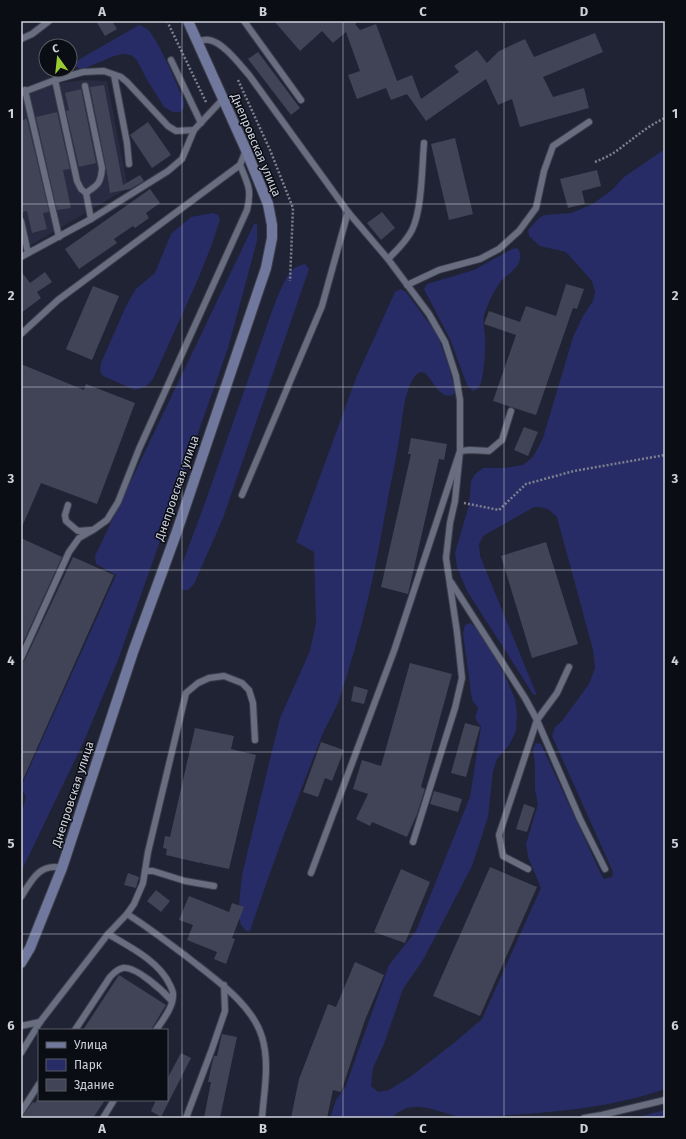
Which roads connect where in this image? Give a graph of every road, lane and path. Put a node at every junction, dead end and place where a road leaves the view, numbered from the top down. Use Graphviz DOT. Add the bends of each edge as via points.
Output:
graph roads {
  1 [pos="49,21"];
  2 [pos="168,21"];
  3 [pos="188,21"];
  4 [pos="244,21"];
  5 [pos="21,39"];
  6 [pos="197,41"];
  7 [pos="171,60"];
  8 [pos="114,75"];
  9 [pos="238,79"];
  10 [pos="55,80"];
  11 [pos="85,86"];
  12 [pos="23,92"];
  13 [pos="223,99"];
  14 [pos="301,100"];
  15 [pos="212,112"];
  16 [pos="665,118"];
  17 [pos="589,122"];
  18 [pos="201,123"];
  19 [pos="194,130"];
  20 [pos="424,143"];
  21 [pos="246,150"];
  22 [pos="595,162"];
  23 [pos="129,164"];
  24 [pos="240,165"];
  25 [pos="86,193"];
  26 [pos="348,212"];
  27 [pos="90,219"];
  28 [pos="21,221"];
  29 [pos="59,237"];
  30 [pos="28,253"];
  31 [pos="21,257"];
  32 [pos="388,259"];
  33 [pos="290,281"];
  34 [pos="407,285"];
  35 [pos="21,334"];
  36 [pos="511,411"];
  37 [pos="460,451"];
  38 [pos="665,455"];
  39 [pos="242,495"];
  40 [pos="456,501"];
  41 [pos="68,505"];
  42 [pos="93,530"];
  43 [pos="450,580"];
  44 [pos="21,658"];
  45 [pos="569,667"];
  46 [pos="537,720"];
  47 [pos="255,740"];
  48 [pos="413,842"];
  49 [pos="62,868"];
  50 [pos="605,868"];
  51 [pos="528,869"];
  52 [pos="145,872"];
  53 [pos="311,873"];
  54 [pos="214,886"];
  55 [pos="21,897"];
  56 [pos="127,914"];
  57 [pos="108,934"];
  58 [pos="21,963"];
  59 [pos="224,985"];
  60 [pos="172,1001"];
  61 [pos="40,1022"];
  62 [pos="21,1026"];
  63 [pos="76,1029"];
  64 [pos="157,1029"];
  65 [pos="21,1053"];
  66 [pos="38,1086"];
  67 [pos="665,1100"];
  68 [pos="113,1101"];
  69 [pos="21,1112"];
  70 [pos="103,1118"];
  71 [pos="186,1118"];
  72 [pos="262,1118"];
  73 [pos="584,1118"];
  1 -- 5 [label="lane"];
  2 -- 15 [label="path"];
  3 -- 6 [label="main road, Днепровская улица"];
  4 -- 14 [label="lane"];
  6 -- 13 [label="main road, Днепровская улица"];
  6 -- 26 [label="lane" via="216,42 239,63"];
  7 -- 18 [label="lane"];
  8 -- 10 [label="lane" via="104,71 84,72"];
  8 -- 19 [label="lane" via="127,82 168,126 176,131"];
  8 -- 23 [label="lane"];
  9 -- 33 [label="path" via="270,150 292,208"];
  10 -- 12 [label="lane"];
  10 -- 25 [label="lane" via="77,181"];
  11 -- 25 [label="lane" via="102,168 97,185"];
  12 -- 29 [label="lane"];
  13 -- 15 [label="lane"];
  13 -- 21 [label="main road, Днепровская улица"];
  15 -- 18 [label="lane"];
  16 -- 22 [label="path" via="654,123 615,152"];
  17 -- 34 [label="lane" via="553,146 544,171 536,208 519,231 499,249 480,259 439,270"];
  18 -- 19 [label="lane"];
  19 -- 27 [label="lane" via="186,151 168,171"];
  20 -- 32 [label="lane" via="416,218 403,244"];
  21 -- 24 [label="lane"];
  21 -- 49 [label="main road, Днепровская улица" via="268,204 272,224 266,268 176,534 133,652"];
  24 -- 35 [label="lane" via="58,300"];
  24 -- 42 [label="lane" via="249,186 250,199 247,210 139,449 118,502 107,520"];
  25 -- 27 [label="lane"];
  26 -- 32 [label="lane"];
  26 -- 39 [label="lane" via="322,306"];
  27 -- 29 [label="lane"];
  28 -- 30 [label="lane"];
  29 -- 30 [label="lane"];
  30 -- 31 [label="lane"];
  32 -- 34 [label="lane"];
  34 -- 37 [label="lane" via="429,314 445,342 456,376 460,400"];
  36 -- 37 [label="lane" via="502,440 489,451"];
  37 -- 40 [label="lane"];
  37 -- 53 [label="lane" via="394,651"];
  38 -- 40 [label="path" via="574,471 526,484 499,510"];
  40 -- 43 [label="lane" via="450,523 446,558"];
  41 -- 42 [label="lane" via="66,521 78,530"];
  42 -- 44 [label="lane" via="79,538 69,552"];
  43 -- 46 [label="lane"];
  43 -- 48 [label="lane" via="462,678"];
  45 -- 46 [label="lane" via="557,693"];
  46 -- 50 [label="lane" via="580,819"];
  46 -- 51 [label="lane" via="499,835 503,856"];
  47 -- 52 [label="lane" via="253,703 249,690 242,682 224,676 209,678 198,683 186,694"];
  49 -- 55 [label="lane" via="54,866 32,878"];
  49 -- 58 [label="main road, Днепровская улица" via="30,948"];
  52 -- 54 [label="lane" via="153,871 185,882"];
  52 -- 56 [label="lane" via="134,904"];
  56 -- 57 [label="lane"];
  56 -- 59 [label="lane"];
  57 -- 60 [label="lane" via="133,948 156,966 170,986 173,993"];
  57 -- 61 [label="lane"];
  59 -- 71 [label="lane" via="225,1011"];
  59 -- 72 [label="lane" via="252,1015 262,1036 266,1058"];
  60 -- 63 [label="lane" via="136,972 124,968 116,970"];
  60 -- 64 [label="lane"];
  61 -- 62 [label="lane"];
  61 -- 65 [label="lane"];
  66 -- 69 [label="lane"];
  67 -- 73 [label="lane"];
  68 -- 70 [label="lane"];
}
